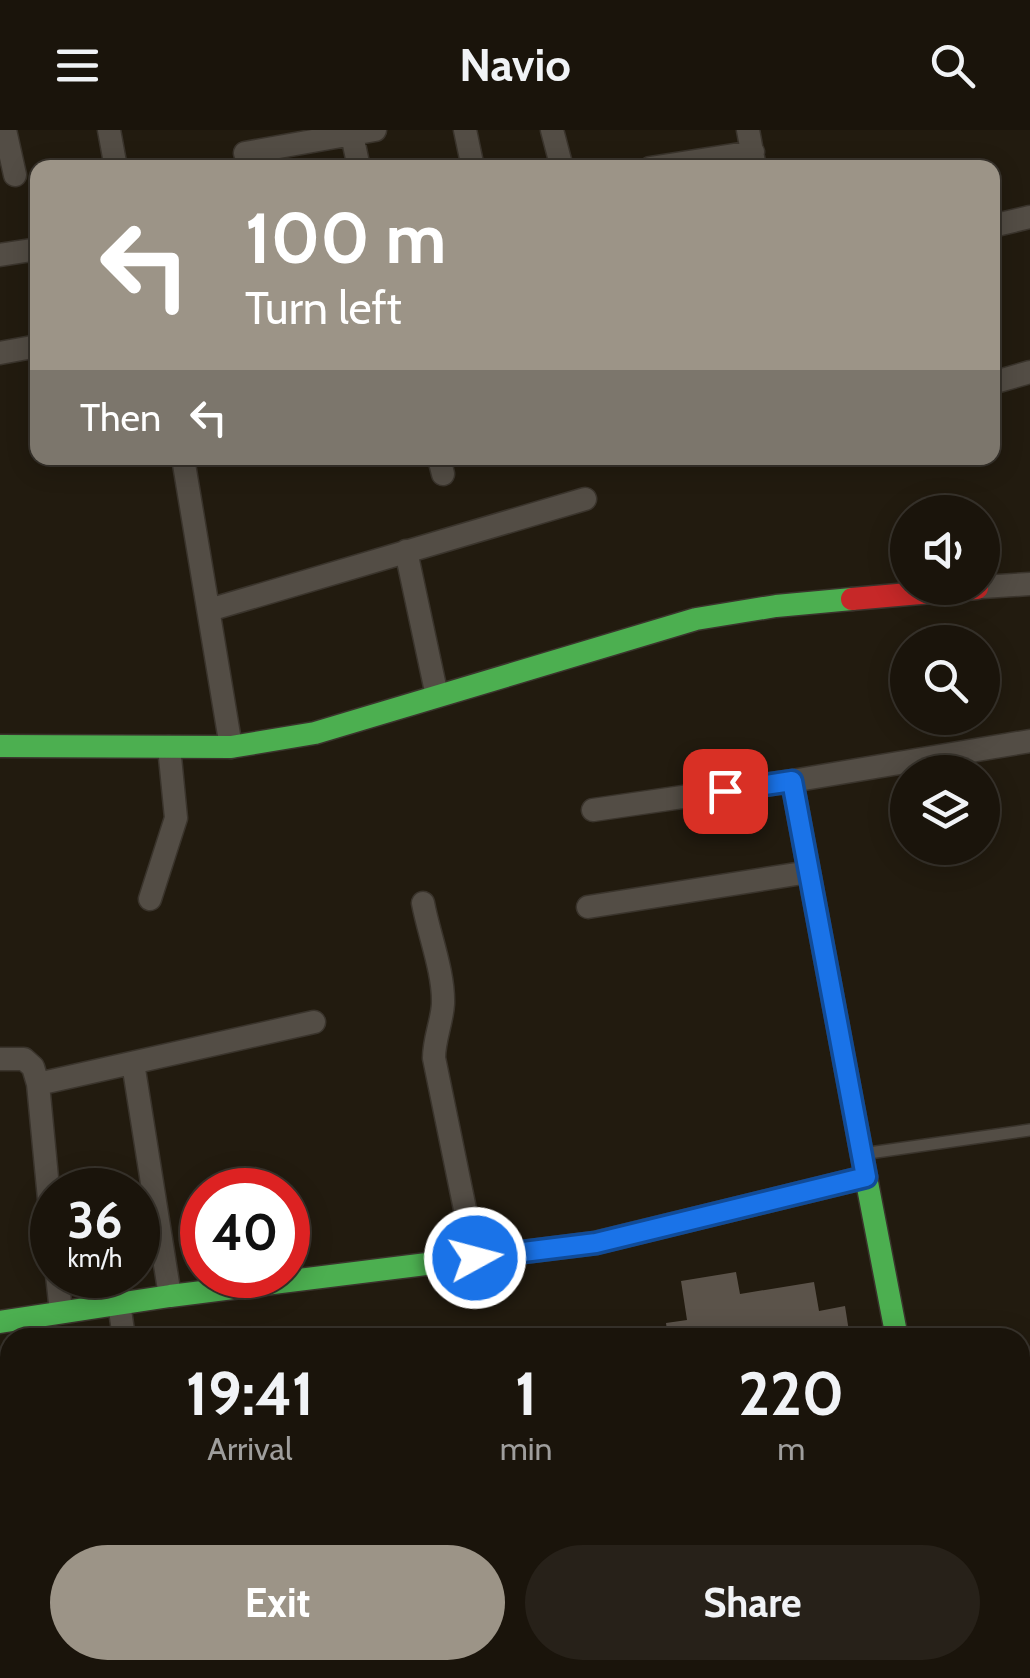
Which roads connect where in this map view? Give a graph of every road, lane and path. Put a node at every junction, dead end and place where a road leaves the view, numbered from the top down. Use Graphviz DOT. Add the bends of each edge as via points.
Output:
graph roads {
  1 [pos="5,130"];
  2 [pos="109,130"];
  3 [pos="465,130"];
  4 [pos="552,130"];
  5 [pos="360,131"];
  6 [pos="244,150"];
  7 [pos="752,150"];
  8 [pos="115,160"];
  9 [pos="359,160"];
  10 [pos="471,160"];
  11 [pos="560,160"];
  12 [pos="695,160"];
  13 [pos="14,174"];
  14 [pos="1030,218"];
  15 [pos="1000,224"];
  16 [pos="30,250"];
  17 [pos="0,256"];
  18 [pos="30,347"];
  19 [pos="0,353"];
  20 [pos="1030,372"];
  21 [pos="1000,381"];
  22 [pos="185,465"];
  23 [pos="585,499"];
  24 [pos="406,552"];
  25 [pos="1030,584"];
  26 [pos="1000,586"];
  27 [pos="890,595"];
  28 [pos="208,610"];
  29 [pos="436,696"];
  30 [pos="1030,741"];
  31 [pos="0,746"];
  32 [pos="169,747"];
  33 [pos="232,747"];
  34 [pos="792,781"];
  35 [pos="593,810"];
  36 [pos="809,872"];
  37 [pos="150,899"];
  38 [pos="422,904"];
  39 [pos="588,908"];
  40 [pos="314,1022"];
  41 [pos="0,1060"];
  42 [pos="133,1063"];
  43 [pos="38,1084"];
  44 [pos="1030,1130"];
  45 [pos="864,1165"];
  46 [pos="46,1168"];
  47 [pos="475,1258"];
  48 [pos="170,1296"];
  49 [pos="59,1298"];
  50 [pos="120,1303"];
  51 [pos="60,1312"];
  52 [pos="0,1322"];
  53 [pos="123,1328"];
  54 [pos="895,1328"];
  1 -- 13 [label="street"];
  2 -- 8 [label="street"];
  3 -- 10 [label="street"];
  4 -- 11 [label="street"];
  5 -- 6 [label="street"];
  5 -- 9 [label="street"];
  7 -- 12 [label="street"];
  14 -- 15 [label="street"];
  16 -- 17 [label="street"];
  18 -- 19 [label="street"];
  20 -- 21 [label="street"];
  22 -- 28 [label="street"];
  23 -- 24 [label="street"];
  24 -- 28 [label="street"];
  24 -- 29 [label="street"];
  25 -- 26 [label="street"];
  27 -- 29 [label="main road" via="696,620"];
  28 -- 33 [label="street"];
  29 -- 33 [label="main road" via="314,733"];
  30 -- 34 [label="street"];
  31 -- 32 [label="main road"];
  32 -- 33 [label="main road"];
  32 -- 37 [label="street" via="176,818"];
  34 -- 35 [label="street"];
  34 -- 36 [label="street"];
  36 -- 39 [label="street"];
  36 -- 45 [label="street"];
  38 -- 47 [label="street" via="442,992 434,1058"];
  40 -- 42 [label="street"];
  41 -- 43 [label="street" via="24,1058"];
  42 -- 43 [label="street"];
  42 -- 48 [label="street"];
  43 -- 46 [label="street"];
  44 -- 45 [label="lane"];
  45 -- 47 [label="main road" via="596,1243"];
  45 -- 54 [label="main road"];
  47 -- 48 [label="main road"];
  48 -- 50 [label="main road"];
  49 -- 51 [label="street"];
  50 -- 51 [label="main road"];
  50 -- 53 [label="street"];
  51 -- 52 [label="main road"];
}
